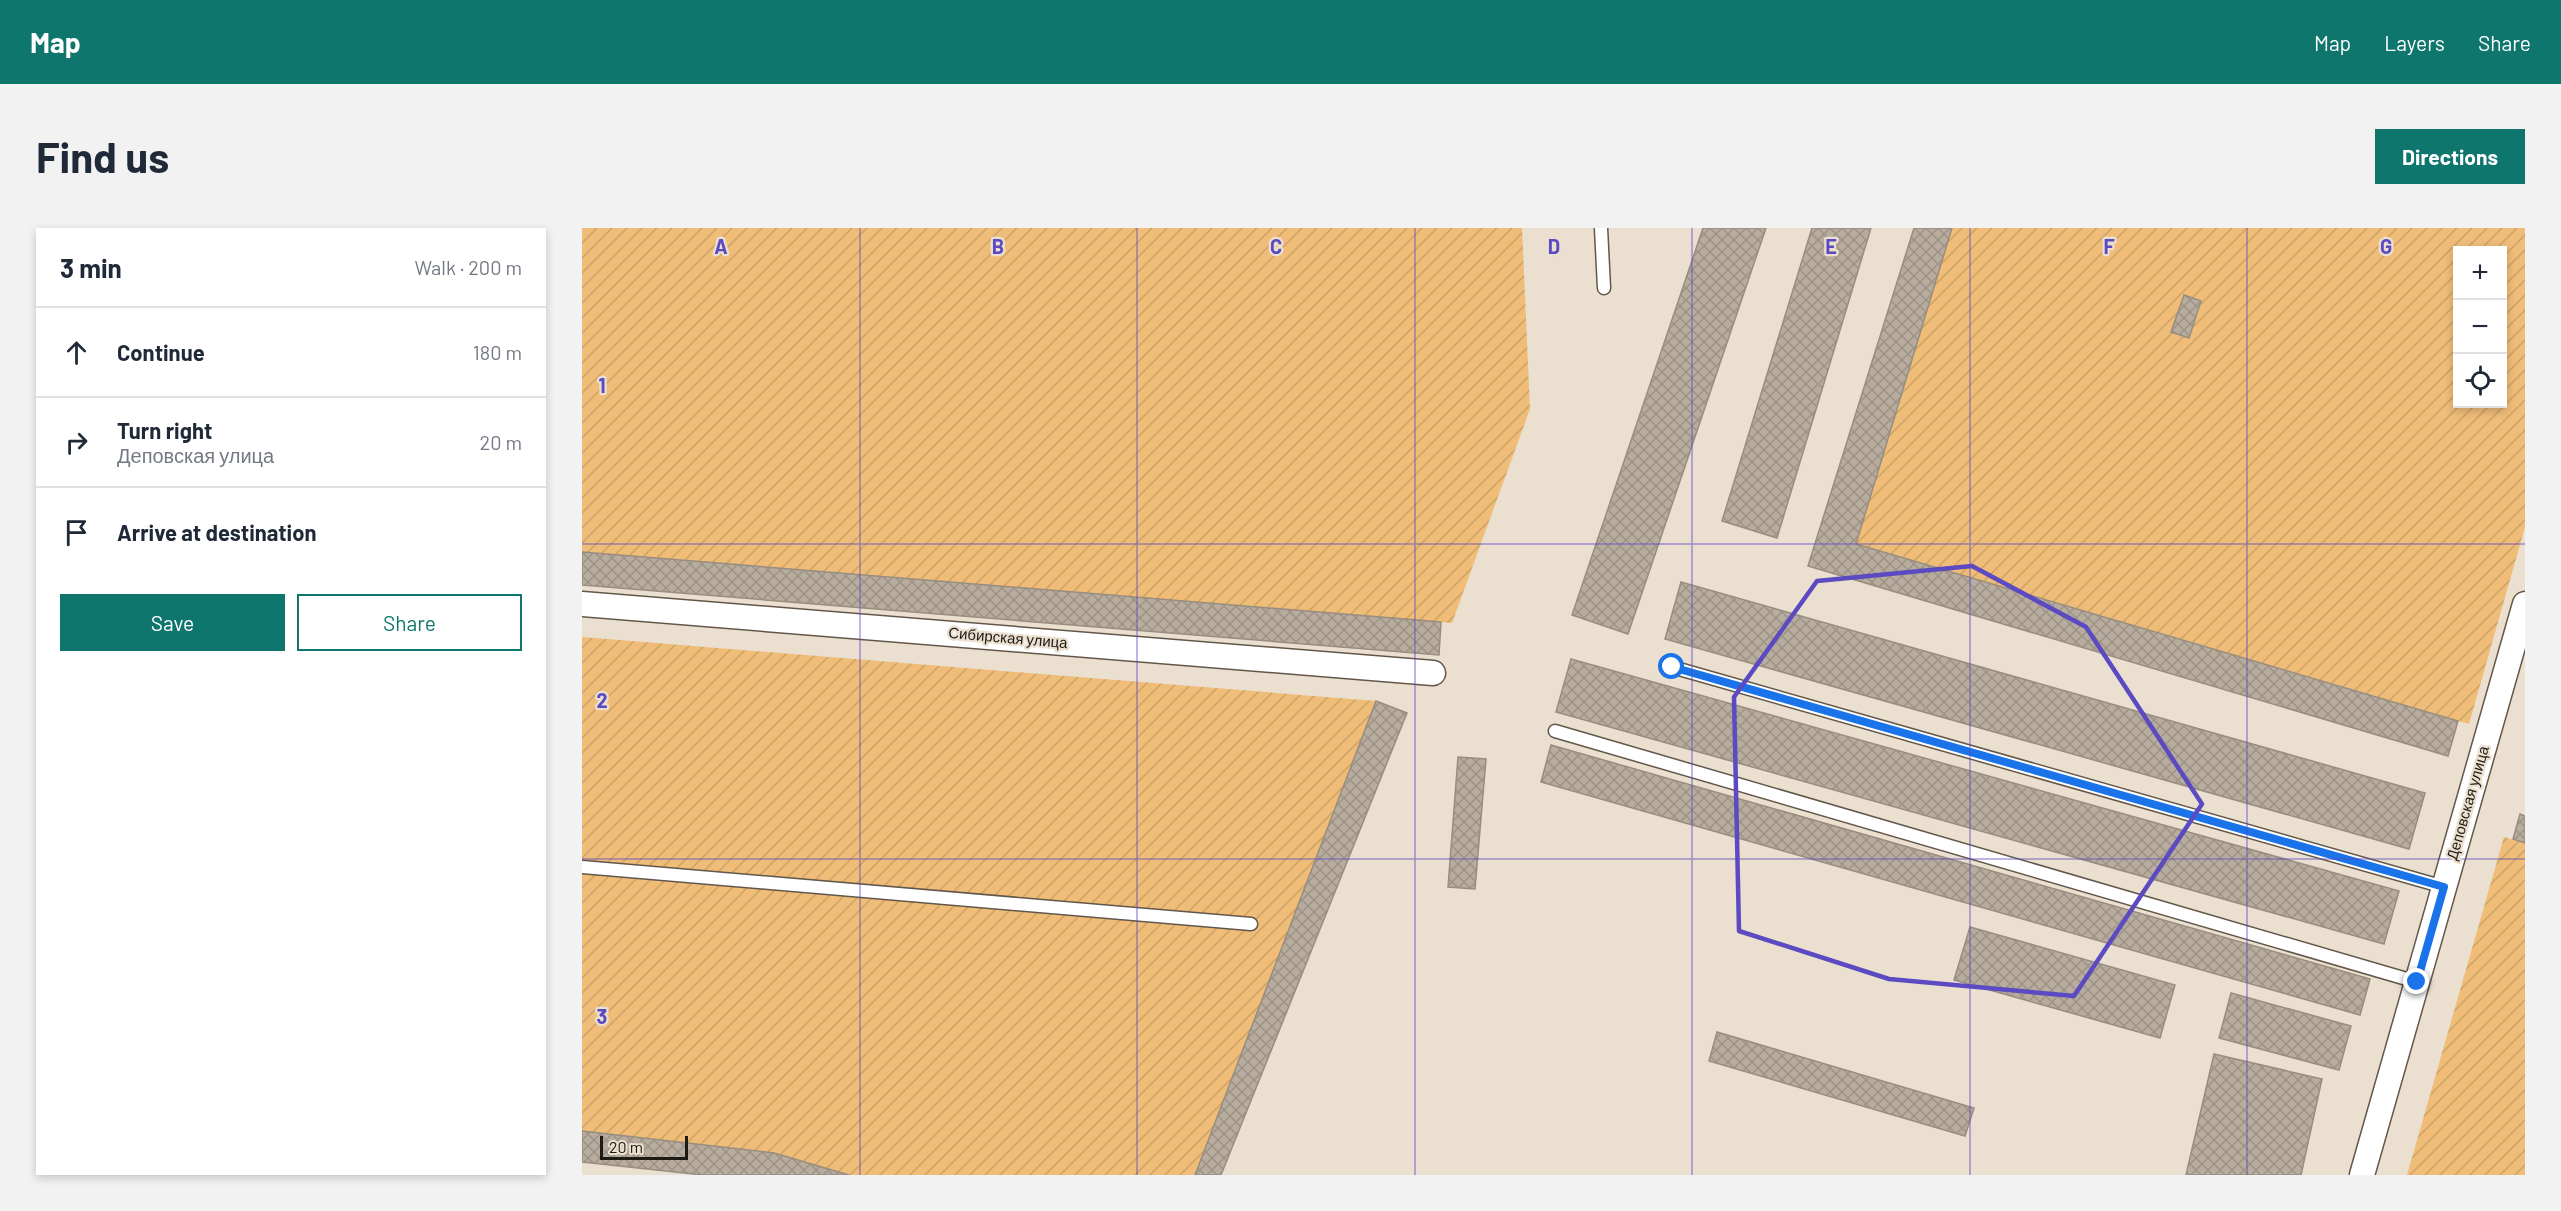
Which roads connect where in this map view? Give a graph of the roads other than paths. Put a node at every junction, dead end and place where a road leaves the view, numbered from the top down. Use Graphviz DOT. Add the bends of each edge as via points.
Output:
graph roads {
  1 [pos="1601,228"];
  2 [pos="1604,288"];
  3 [pos="582,604"];
  4 [pos="2525,604"];
  5 [pos="1672,667"];
  6 [pos="1433,673"];
  7 [pos="1556,731"];
  8 [pos="582,867"];
  9 [pos="2444,887"];
  10 [pos="1251,924"];
  11 [pos="2417,982"];
  12 [pos="2362,1175"];
  1 -- 2 [label="lane"];
  3 -- 6 [label="street, Сибирская улица"];
  4 -- 9 [label="street, Деповская улица"];
  5 -- 9 [label="lane"];
  7 -- 11 [label="lane"];
  8 -- 10 [label="lane"];
  9 -- 11 [label="street, Деповская улица"];
  11 -- 12 [label="street, Деповская улица"];
}
